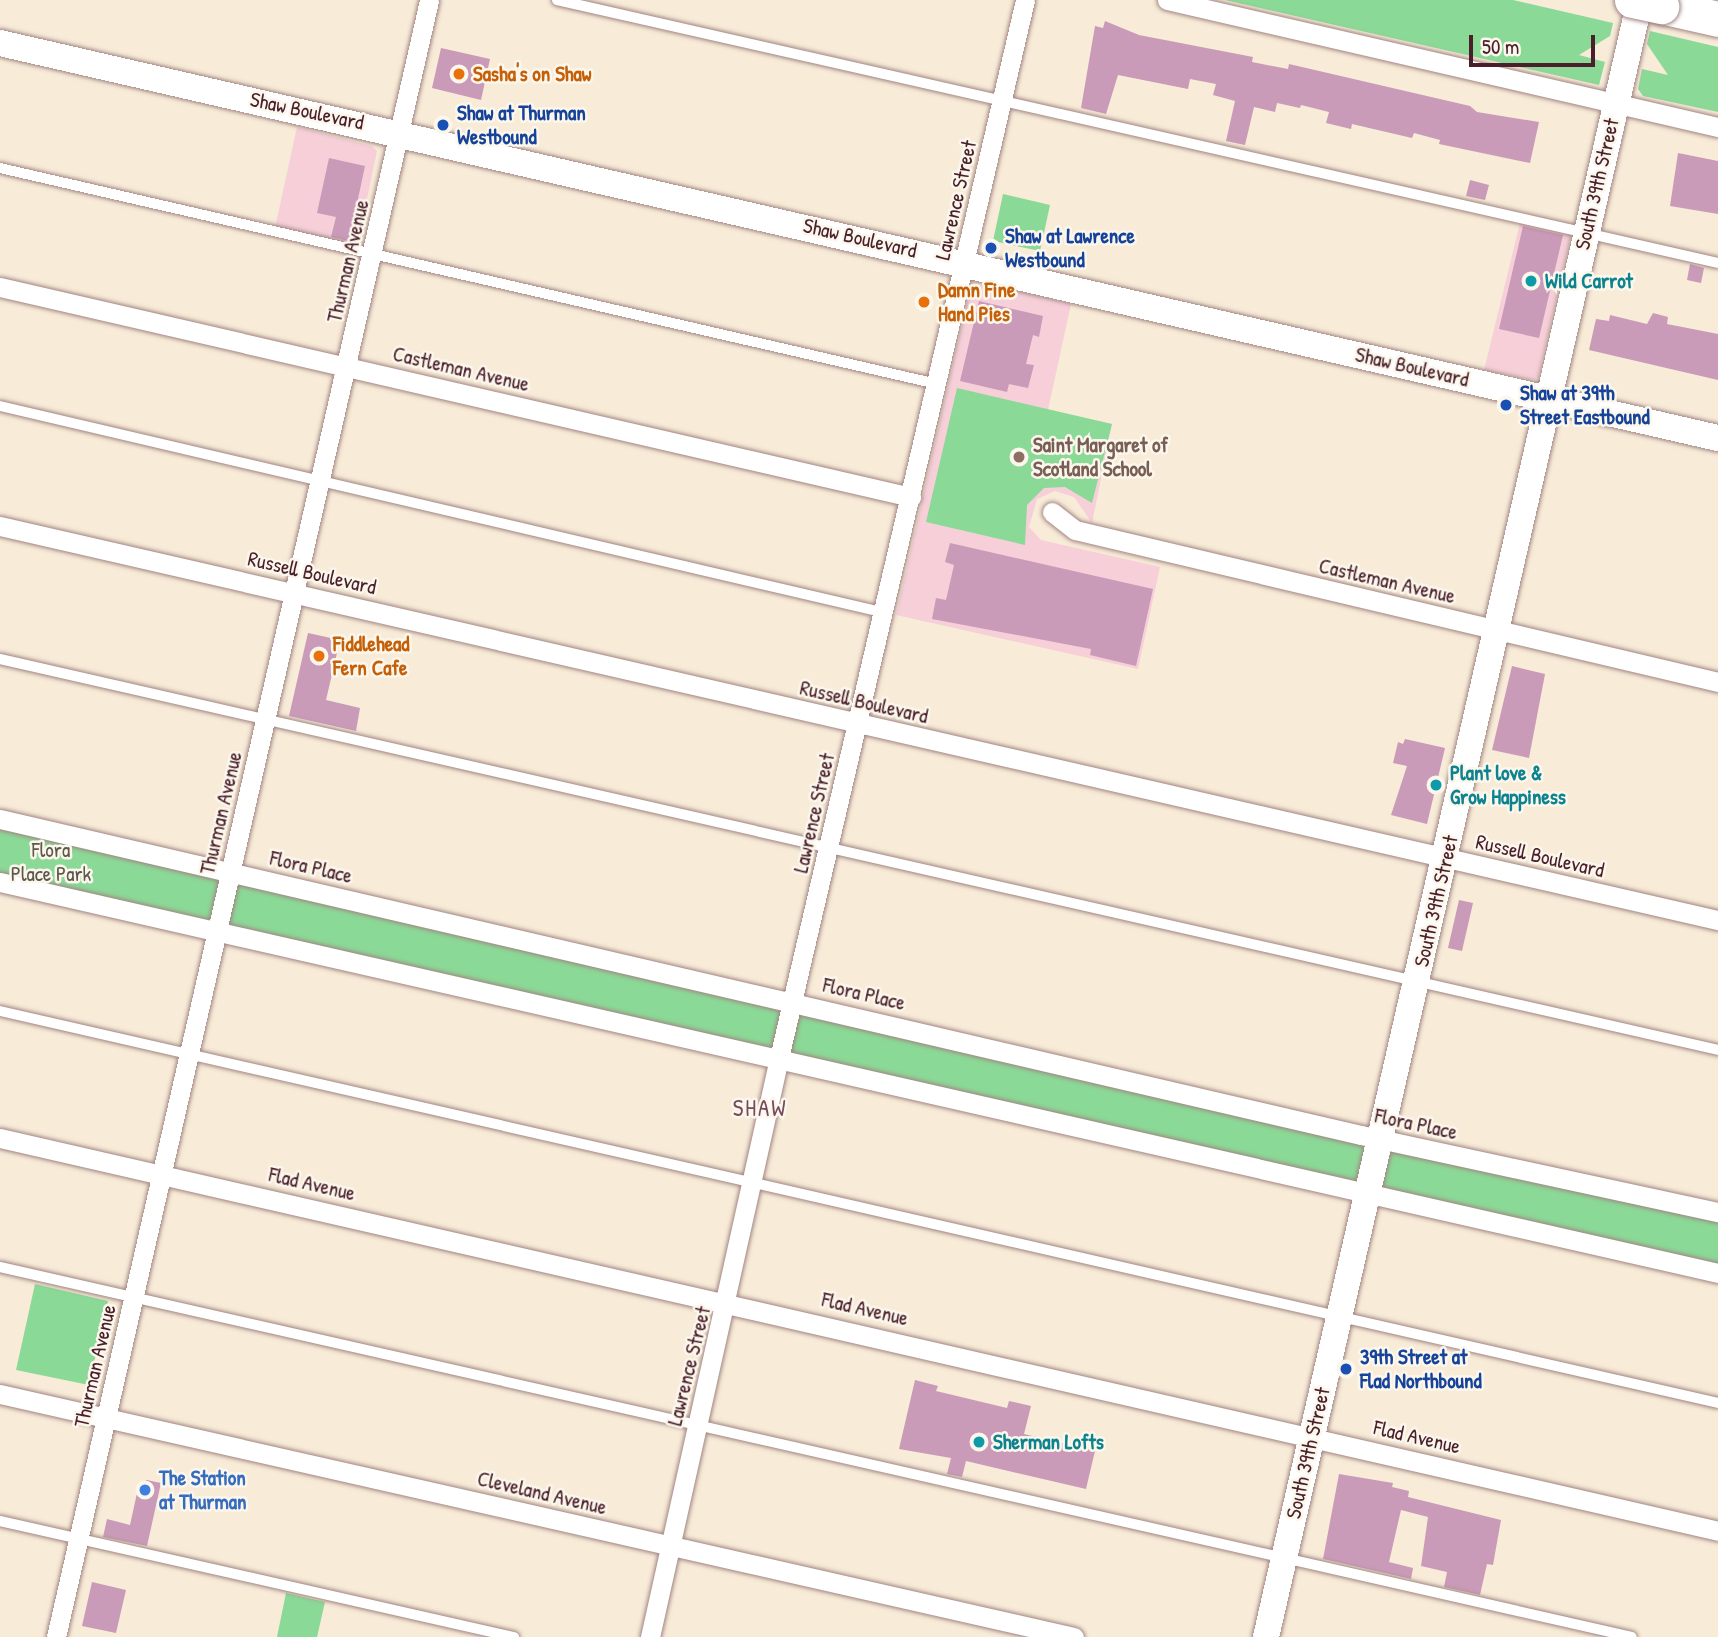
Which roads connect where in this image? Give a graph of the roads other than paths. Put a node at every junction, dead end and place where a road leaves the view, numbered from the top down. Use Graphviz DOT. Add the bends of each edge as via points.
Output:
graph roads {
  1 [pos="429,0"];
  2 [pos="557,0"];
  3 [pos="1025,0"];
  4 [pos="1167,0"];
  5 [pos="1644,2"];
  6 [pos="1718,19"];
  7 [pos="0,43"];
  8 [pos="1003,100"];
  9 [pos="1616,104"];
  10 [pos="1718,127"];
  11 [pos="401,132"];
  12 [pos="0,168"];
  13 [pos="1586,232"];
  14 [pos="373,255"];
  15 [pos="965,262"];
  16 [pos="1718,263"];
  17 [pos="0,287"];
  18 [pos="348,366"];
  19 [pos="937,384"];
  20 [pos="1548,399"];
  21 [pos="0,406"];
  22 [pos="1718,438"];
  23 [pos="322,478"];
  24 [pos="911,497"];
  25 [pos="1052,512"];
  26 [pos="0,526"];
  27 [pos="296,592"];
  28 [pos="886,613"];
  29 [pos="1496,631"];
  30 [pos="0,659"];
  31 [pos="1718,681"];
  32 [pos="267,719"];
  33 [pos="857,724"];
  34 [pos="0,818"];
  35 [pos="831,846"];
  36 [pos="1446,858"];
  37 [pos="230,872"];
  38 [pos="0,882"];
  39 [pos="1718,920"];
  40 [pos="216,932"];
  41 [pos="1418,981"];
  42 [pos="793,1000"];
  43 [pos="0,1011"];
  44 [pos="1718,1050"];
  45 [pos="190,1054"];
  46 [pos="779,1058"];
  47 [pos="0,1138"];
  48 [pos="1381,1139"];
  49 [pos="163,1174"];
  50 [pos="751,1180"];
  51 [pos="1368,1193"];
  52 [pos="1718,1212"];
  53 [pos="0,1267"];
  54 [pos="1718,1273"];
  55 [pos="134,1298"];
  56 [pos="728,1301"];
  57 [pos="1340,1316"];
  58 [pos="0,1394"];
  59 [pos="1718,1404"];
  60 [pos="106,1419"];
  61 [pos="698,1422"];
  62 [pos="1312,1435"];
  63 [pos="0,1521"];
  64 [pos="1718,1531"];
  65 [pos="79,1539"];
  66 [pos="671,1546"];
  67 [pos="1284,1558"];
  68 [pos="57,1637"];
  69 [pos="514,1637"];
  70 [pos="650,1637"];
  71 [pos="1073,1637"];
  72 [pos="1266,1637"];
  73 [pos="1632,1637"];
  1 -- 11 [label="street, Thurman Avenue"];
  2 -- 8 [label="lane"];
  3 -- 8 [label="street, Lawrence Street"];
  4 -- 9 [label="street"];
  5 -- 6 [label="highway"];
  5 -- 9 [label="street, South 39th Street"];
  7 -- 11 [label="street, Shaw Boulevard"];
  8 -- 13 [label="lane"];
  8 -- 15 [label="street, Lawrence Street"];
  9 -- 10 [label="street"];
  9 -- 13 [label="street, South 39th Street"];
  11 -- 14 [label="street, Thurman Avenue"];
  11 -- 15 [label="street, Shaw Boulevard"];
  12 -- 14 [label="lane"];
  13 -- 16 [label="lane"];
  13 -- 20 [label="street, South 39th Street"];
  14 -- 18 [label="street, Thurman Avenue"];
  14 -- 19 [label="lane"];
  15 -- 19 [label="street, Lawrence Street"];
  15 -- 20 [label="street, Shaw Boulevard"];
  17 -- 18 [label="street, Castleman Avenue"];
  18 -- 23 [label="street, Thurman Avenue"];
  18 -- 24 [label="street, Castleman Avenue"];
  19 -- 24 [label="street, Lawrence Street"];
  20 -- 22 [label="street, Shaw Boulevard"];
  20 -- 29 [label="street, South 39th Street"];
  21 -- 23 [label="lane"];
  23 -- 27 [label="street, Thurman Avenue"];
  23 -- 28 [label="lane"];
  24 -- 28 [label="street, Lawrence Street"];
  25 -- 29 [label="street, Castleman Avenue" via="1075,530"];
  26 -- 27 [label="street, Russell Boulevard"];
  27 -- 32 [label="street, Thurman Avenue"];
  27 -- 33 [label="street, Russell Boulevard"];
  28 -- 33 [label="street, Lawrence Street"];
  29 -- 31 [label="street, Castleman Avenue"];
  29 -- 36 [label="street, South 39th Street"];
  30 -- 32 [label="lane"];
  32 -- 35 [label="lane"];
  32 -- 37 [label="street, Thurman Avenue"];
  33 -- 35 [label="street, Lawrence Street"];
  33 -- 36 [label="street, Russell Boulevard"];
  34 -- 37 [label="street, Flora Place"];
  35 -- 41 [label="lane"];
  35 -- 42 [label="street, Lawrence Street"];
  36 -- 39 [label="street, Russell Boulevard"];
  36 -- 41 [label="street, South 39th Street"];
  37 -- 40 [label="street, Thurman Avenue"];
  37 -- 42 [label="street, Flora Place"];
  38 -- 40 [label="street"];
  40 -- 45 [label="street, Thurman Avenue"];
  40 -- 46 [label="street"];
  41 -- 44 [label="lane"];
  41 -- 48 [label="street, South 39th Street"];
  42 -- 46 [label="street, Lawrence Street"];
  42 -- 48 [label="street, Flora Place"];
  43 -- 45 [label="lane"];
  45 -- 49 [label="street, Thurman Avenue"];
  45 -- 50 [label="lane"];
  46 -- 50 [label="street, Lawrence Street"];
  46 -- 51 [label="street"];
  47 -- 49 [label="street, Flad Avenue"];
  48 -- 51 [label="street, South 39th Street"];
  48 -- 52 [label="street, Flora Place"];
  49 -- 55 [label="street, Thurman Avenue"];
  49 -- 56 [label="street, Flad Avenue"];
  50 -- 56 [label="street, Lawrence Street"];
  50 -- 57 [label="lane"];
  51 -- 54 [label="street"];
  51 -- 57 [label="street, South 39th Street"];
  53 -- 55 [label="lane"];
  55 -- 60 [label="street, Thurman Avenue"];
  55 -- 61 [label="lane"];
  56 -- 61 [label="street, Lawrence Street"];
  56 -- 62 [label="street, Flad Avenue"];
  57 -- 59 [label="lane"];
  57 -- 62 [label="street, South 39th Street"];
  58 -- 60 [label="street, Cleveland Avenue"];
  60 -- 65 [label="street, Thurman Avenue"];
  60 -- 66 [label="street, Cleveland Avenue"];
  61 -- 66 [label="street, Lawrence Street"];
  61 -- 67 [label="lane"];
  62 -- 64 [label="street, Flad Avenue"];
  62 -- 67 [label="street, South 39th Street"];
  63 -- 65 [label="lane"];
  65 -- 68 [label="street, Thurman Avenue"];
  65 -- 69 [label="lane"];
  66 -- 70 [label="street, Lawrence Street"];
  66 -- 71 [label="street, Cleveland Avenue"];
  67 -- 72 [label="street, South 39th Street"];
  67 -- 73 [label="lane"];
}
